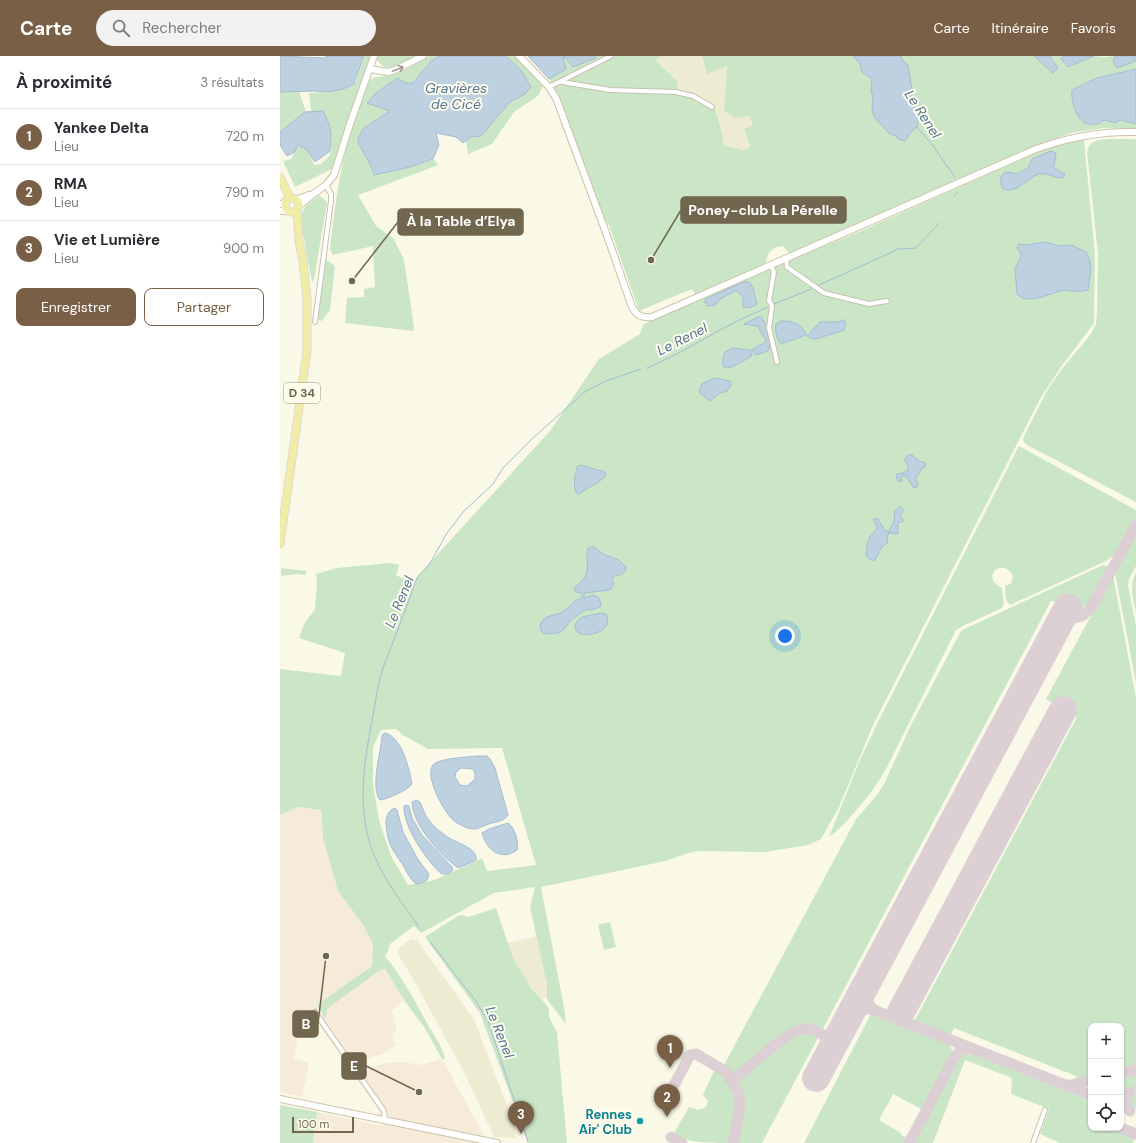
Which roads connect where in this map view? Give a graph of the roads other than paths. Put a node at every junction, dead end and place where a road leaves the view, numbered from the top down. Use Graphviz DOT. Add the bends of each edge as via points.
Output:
graph roads {
  1 [pos="374,56"];
  2 [pos="423,56"];
  3 [pos="519,56"];
  4 [pos="611,56"];
  5 [pos="370,69"];
  6 [pos="562,82"];
  7 [pos="549,87"];
  8 [pos="712,107"];
  9 [pos="1136,132"];
  10 [pos="281,179"];
  11 [pos="326,185"];
  12 [pos="291,205"];
  13 [pos="280,211"];
  14 [pos="786,258"];
  15 [pos="771,265"];
  16 [pos="887,301"];
  17 [pos="315,322"];
  18 [pos="777,362"];
  19 [pos="280,544"];
  20 [pos="315,1012"];
  21 [pos="280,1099"];
  22 [pos="1045,1110"];
  23 [pos="385,1121"];
  24 [pos="496,1143"];
  25 [pos="1033,1143"];
  1 -- 5 [label="main road"];
  5 -- 2 [label="main road, one-way" via="388,72"];
  3 -- 7 [label="main road"];
  4 -- 6 [label="street"];
  5 -- 11 [label="main road" via="337,169"];
  6 -- 7 [label="street"];
  6 -- 8 [label="street" via="610,90 676,92 693,96"];
  7 -- 15 [label="main road" via="561,109 632,307 641,317 652,317"];
  9 -- 14 [label="main road" via="1098,133 1052,143"];
  10 -- 12 [label="main road, D 34"];
  11 -- 12 [label="main road"];
  11 -- 17 [label="street" via="331,194 331,201"];
  12 -- 13 [label="main road"];
  12 -- 19 [label="main road, D 34" via="303,261 307,299 307,351"];
  14 -- 15 [label="main road"];
  14 -- 16 [label="street" via="787,267 824,293 869,304"];
  15 -- 18 [label="street" via="774,272 769,300 772,306 769,328"];
  20 -- 23 [label="street" via="384,1112"];
  21 -- 23 [label="main road"];
  22 -- 25 [label="street"];
  23 -- 24 [label="main road"];
}
